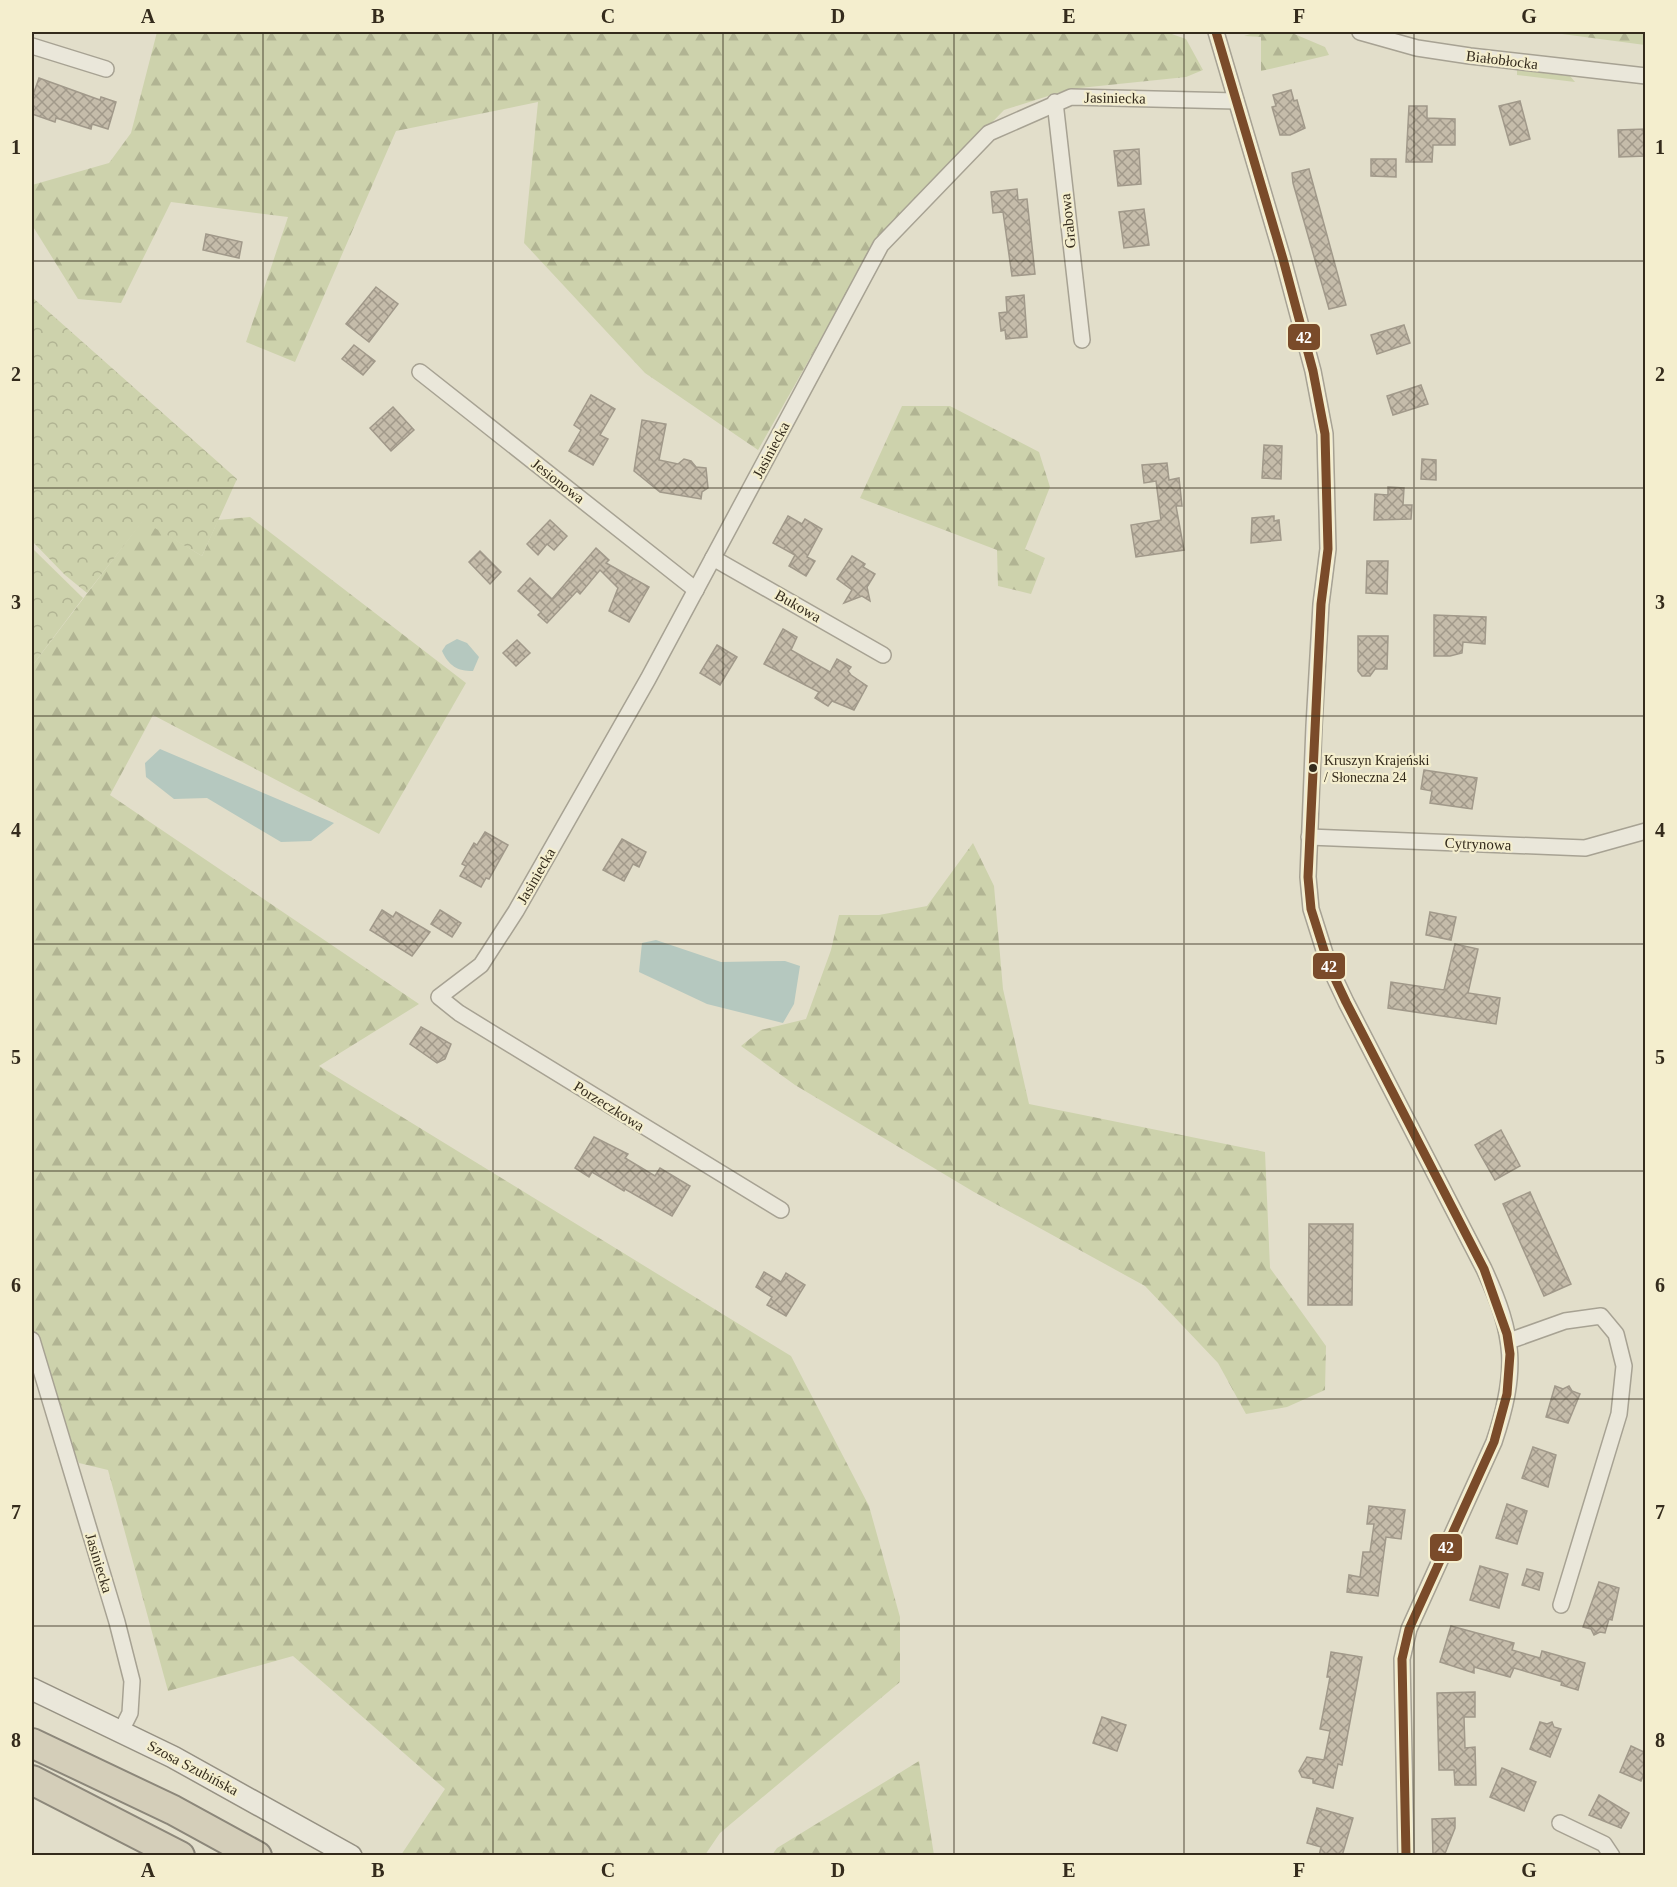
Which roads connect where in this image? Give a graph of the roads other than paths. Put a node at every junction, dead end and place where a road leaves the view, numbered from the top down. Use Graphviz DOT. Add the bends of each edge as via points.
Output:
graph roads {
  1 [pos="1216,32"];
  2 [pos="1360,32"];
  3 [pos="32,46"];
  4 [pos="106,69"];
  5 [pos="1646,76"];
  6 [pos="1236,101"];
  7 [pos="1055,102"];
  8 [pos="1082,340"];
  9 [pos="420,372"];
  10 [pos="714,558"];
  11 [pos="696,590"];
  12 [pos="883,655"];
  13 [pos="1646,831"];
  14 [pos="1309,837"];
  15 [pos="440,997"];
  16 [pos="781,1210"];
  17 [pos="32,1340"];
  18 [pos="1509,1341"];
  19 [pos="1561,1605"];
  20 [pos="32,1689"];
  21 [pos="121,1731"];
  22 [pos="32,1743"];
  23 [pos="32,1780"];
  24 [pos="1560,1823"];
  25 [pos="180,1856"];
  26 [pos="257,1856"];
  27 [pos="351,1856"];
  28 [pos="1406,1856"];
  29 [pos="1612,1856"];
  1 -- 6 [label="street"];
  2 -- 5 [label="street, Białobłocka" via="1417,48"];
  3 -- 4 [label="street"];
  6 -- 7 [label="street, Jasiniecka" via="1071,97"];
  6 -- 14 [label="street" via="1314,371 1325,434 1328,549 1321,603"];
  7 -- 8 [label="street, Grabowa"];
  7 -- 10 [label="street, Jasiniecka" via="989,133 881,245"];
  9 -- 11 [label="street, Jesionowa"];
  10 -- 11 [label="street, Jasiniecka"];
  10 -- 12 [label="street, Bukowa"];
  11 -- 15 [label="street, Jasiniecka" via="516,911 481,965"];
  13 -- 14 [label="street, Cytrynowa" via="1585,848"];
  14 -- 18 [label="street" via="1311,909 1329,966 1484,1269"];
  15 -- 16 [label="street, Porzeczkowa" via="469,1019"];
  17 -- 21 [label="street, Jasiniecka" via="132,1681 130,1713"];
  18 -- 19 [label="street" via="1565,1321 1601,1316 1616,1334 1624,1366 1618,1414"];
  18 -- 28 [label="street" via="1510,1380 1494,1442 1408,1629 1401,1696"];
  20 -- 21 [label="street, Szosa Szubińska"];
  21 -- 27 [label="street, Szosa Szubińska" via="247,1796"];
  22 -- 26 [label="highway" via="173,1810"];
  23 -- 25 [label="highway"];
  24 -- 29 [label="street" via="1604,1844"];
}
